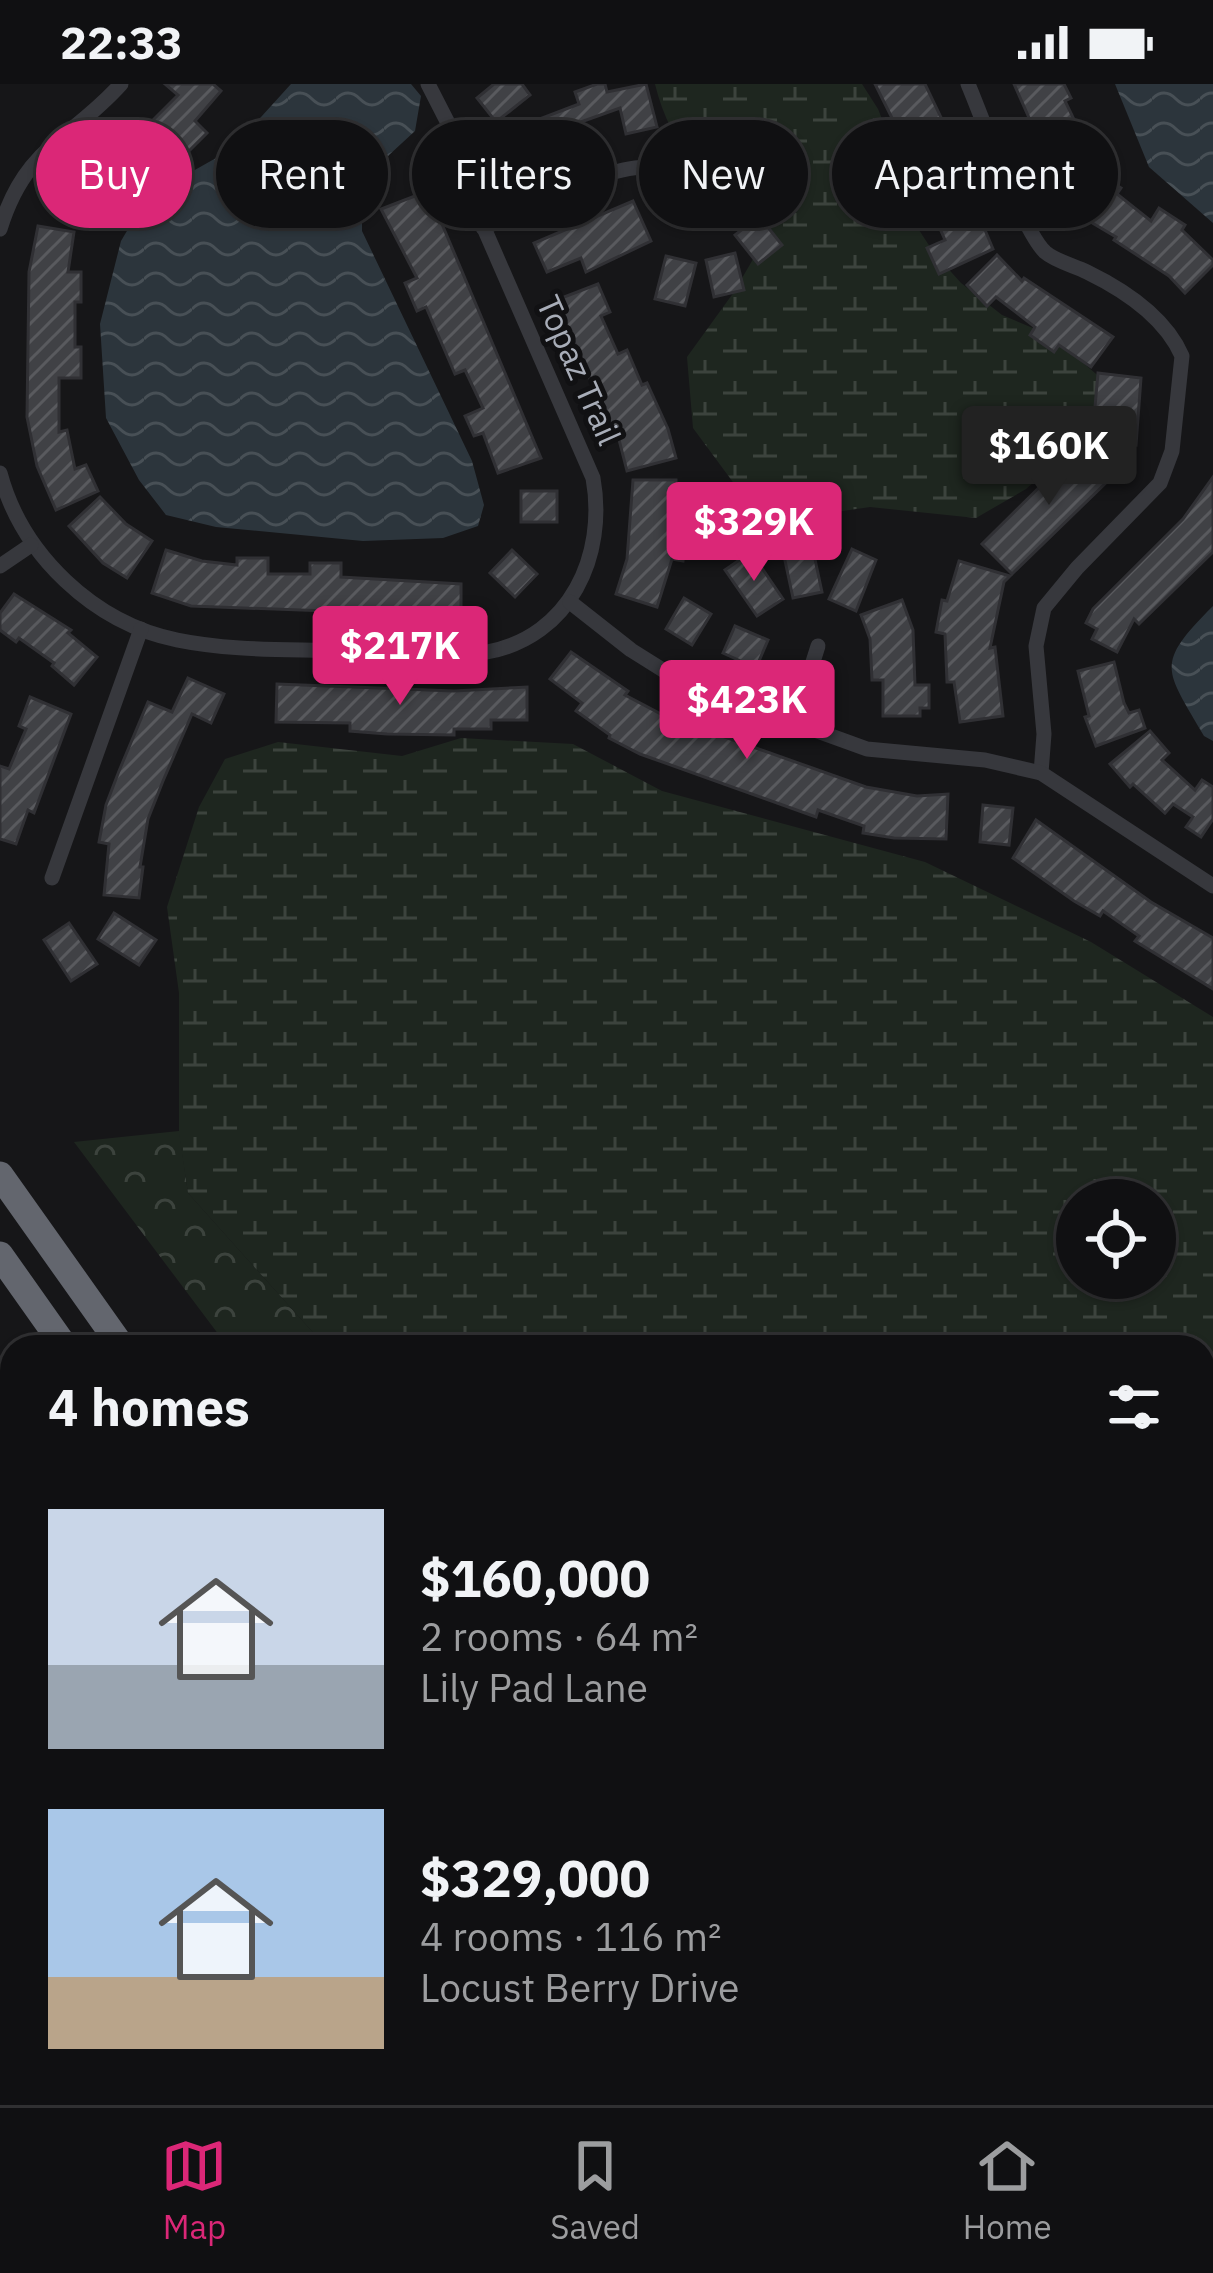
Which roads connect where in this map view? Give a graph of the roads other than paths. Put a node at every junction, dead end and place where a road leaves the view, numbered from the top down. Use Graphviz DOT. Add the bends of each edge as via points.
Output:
graph roads {
  1 [pos="121,84"];
  2 [pos="428,84"];
  3 [pos="968,84"];
  4 [pos="446,120"];
  5 [pos="1,220"];
  6 [pos="483,228"];
  7 [pos="0,473"];
  8 [pos="31,545"];
  9 [pos="0,566"];
  10 [pos="571,602"];
  11 [pos="141,629"];
  12 [pos="818,646"];
  13 [pos="794,722"];
  14 [pos="1041,773"];
  15 [pos="52,878"];
  16 [pos="1213,886"];
  17 [pos="0,1174"];
  18 [pos="0,1255"];
  19 [pos="57,1335"];
  20 [pos="114,1335"];
  1 -- 5 [label="street" via="37,158"];
  2 -- 4 [label="street, Topaz Trail"];
  3 -- 14 [label="street" via="1046,252 1143,306 1182,356 1172,451 1160,483 1044,608 1036,646"];
  6 -- 10 [label="street, Topaz Trail" via="593,478 596,534"];
  7 -- 8 [label="street"];
  8 -- 9 [label="street"];
  8 -- 11 [label="street" via="84,596"];
  10 -- 11 [label="street" via="508,647 467,654 228,648"];
  10 -- 13 [label="street" via="682,682"];
  11 -- 15 [label="street"];
  12 -- 13 [label="street"];
  13 -- 14 [label="street" via="867,749"];
  14 -- 16 [label="street"];
  17 -- 20 [label="highway"];
  18 -- 19 [label="highway"];
}
